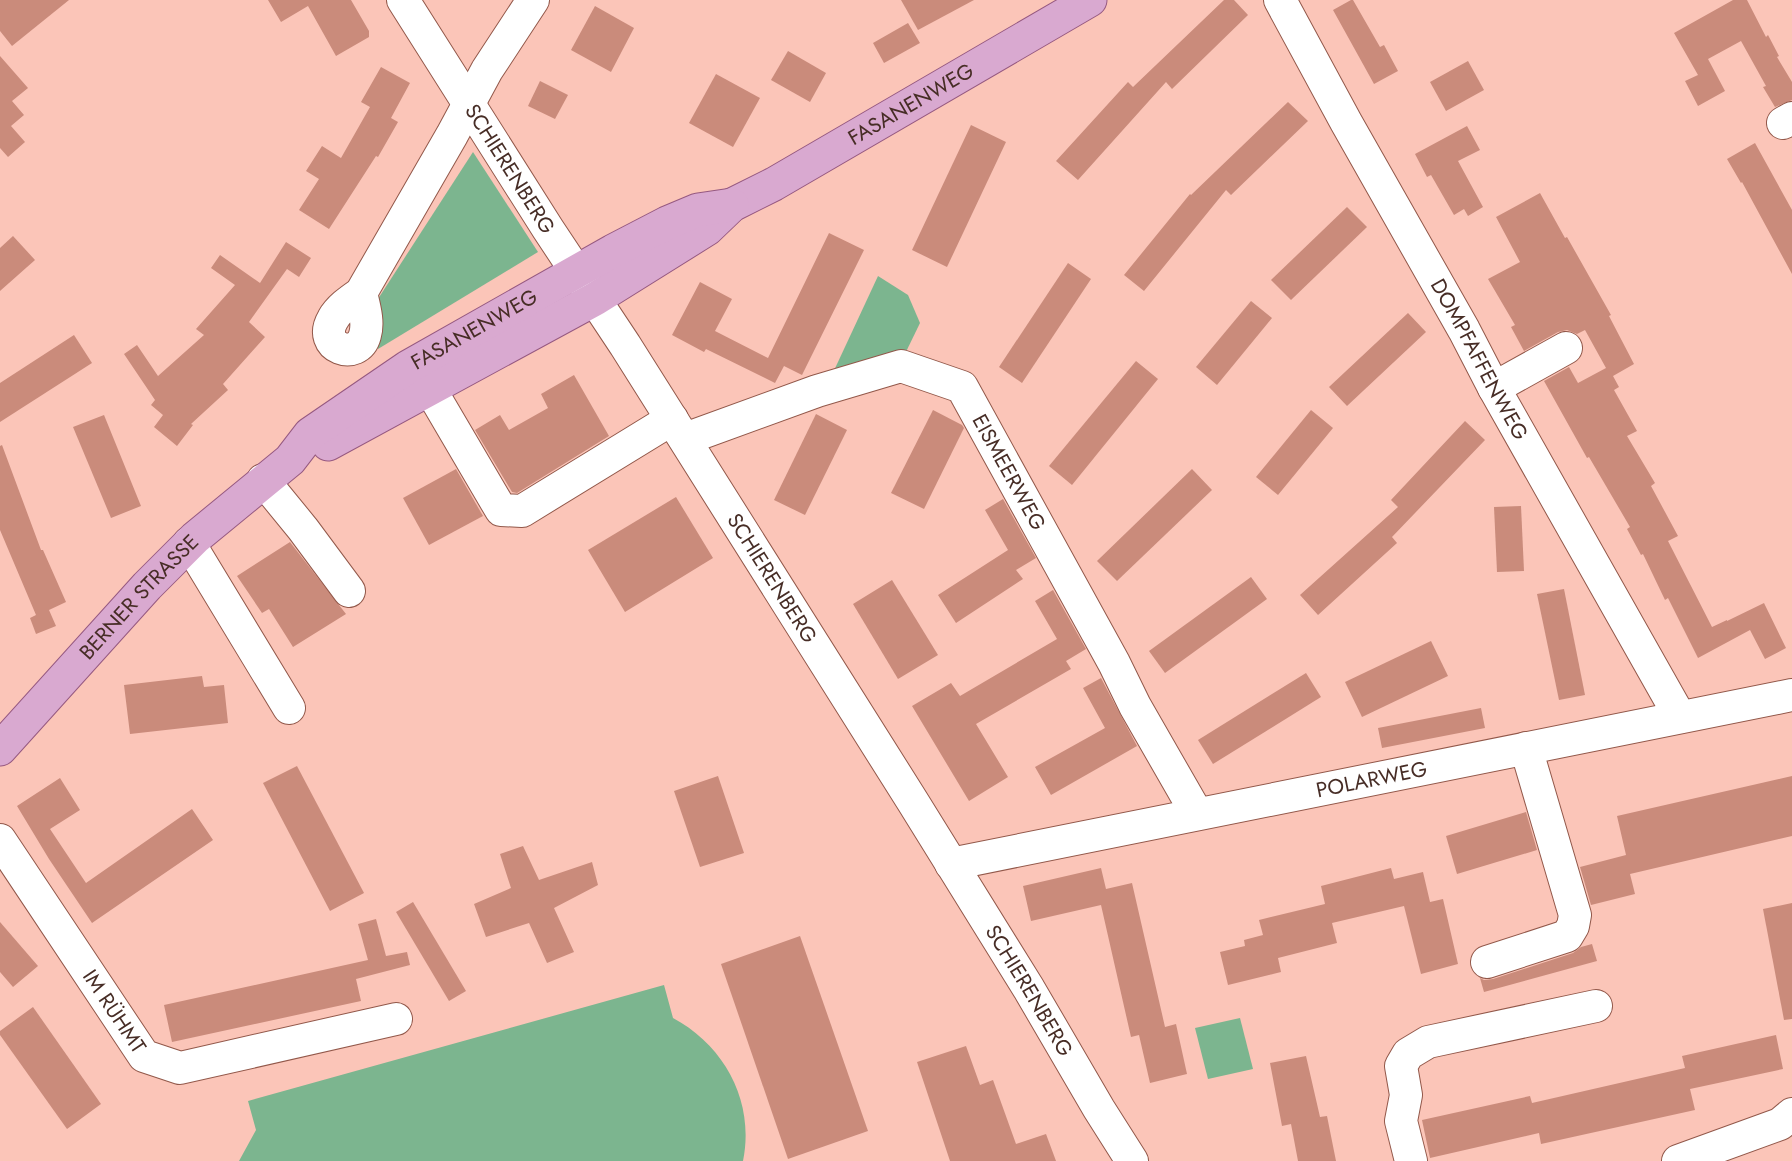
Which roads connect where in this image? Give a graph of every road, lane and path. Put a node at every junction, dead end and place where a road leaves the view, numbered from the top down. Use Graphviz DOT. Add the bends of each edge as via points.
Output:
graph roads {
  1 [pos="403,0"];
  2 [pos="533,0"];
  3 [pos="1090,0"];
  4 [pos="1280,0"];
  5 [pos="468,105"];
  6 [pos="732,205"];
  7 [pos="577,272"];
  8 [pos="361,293"];
  9 [pos="595,299"];
  10 [pos="1566,348"];
  11 [pos="1494,388"];
  12 [pos="430,389"];
  13 [pos="388,396"];
  14 [pos="678,429"];
  15 [pos="263,480"];
  16 [pos="189,543"];
  17 [pos="348,591"];
  18 [pos="1792,694"];
  19 [pos="289,708"];
  20 [pos="1680,717"];
  21 [pos="1526,748"];
  22 [pos="0,749"];
  23 [pos="1197,814"];
  24 [pos="0,840"];
  25 [pos="951,864"];
  26 [pos="1487,962"];
  27 [pos="1596,1006"];
  28 [pos="396,1019"];
  29 [pos="1792,1114"];
  30 [pos="1132,1161"];
  31 [pos="1412,1161"];
  32 [pos="1678,1161"];
  1 -- 5 [label="street, SCHIERENBERG"];
  2 -- 5 [label="street"];
  3 -- 6 [label="main road, FASANENWEG"];
  4 -- 11 [label="street, DOMPFAFFENWEG"];
  5 -- 7 [label="street, SCHIERENBERG"];
  5 -- 8 [label="street"];
  6 -- 7 [label="main road, FASANENWEG" via="698,210 667,223"];
  6 -- 9 [label="main road, FASANENWEG" via="707,229"];
  7 -- 9 [label="street, SCHIERENBERG"];
  7 -- 13 [label="main road, FASANENWEG" via="417,362"];
  9 -- 12 [label="main road, FASANENWEG"];
  9 -- 14 [label="street, SCHIERENBERG"];
  10 -- 11 [label="street"];
  11 -- 20 [label="street, DOMPFAFFENWEG"];
  12 -- 13 [label="main road, FASANENWEG"];
  12 -- 14 [label="street, EISMEERWEG" via="501,510 522,511"];
  13 -- 15 [label="main road, BERNER STRASSE" via="320,448 290,460"];
  14 -- 23 [label="street, EISMEERWEG" via="901,366 962,387"];
  14 -- 25 [label="street, SCHIERENBERG"];
  15 -- 16 [label="main road, BERNER STRASSE"];
  15 -- 17 [label="street"];
  16 -- 19 [label="street"];
  16 -- 22 [label="main road, BERNER STRASSE"];
  18 -- 20 [label="street, POLARWEG"];
  20 -- 21 [label="street, POLARWEG"];
  21 -- 23 [label="street, POLARWEG"];
  21 -- 26 [label="street" via="1575,915 1573,926 1567,936"];
  23 -- 25 [label="street, POLARWEG"];
  24 -- 28 [label="street, IM RÜHMT" via="144,1056 180,1068"];
  25 -- 30 [label="street, SCHIERENBERG"];
  27 -- 31 [label="street" via="1428,1042 1408,1054 1401,1066 1406,1095 1401,1121"];
  29 -- 32 [label="street" via="1780,1124"];
}
